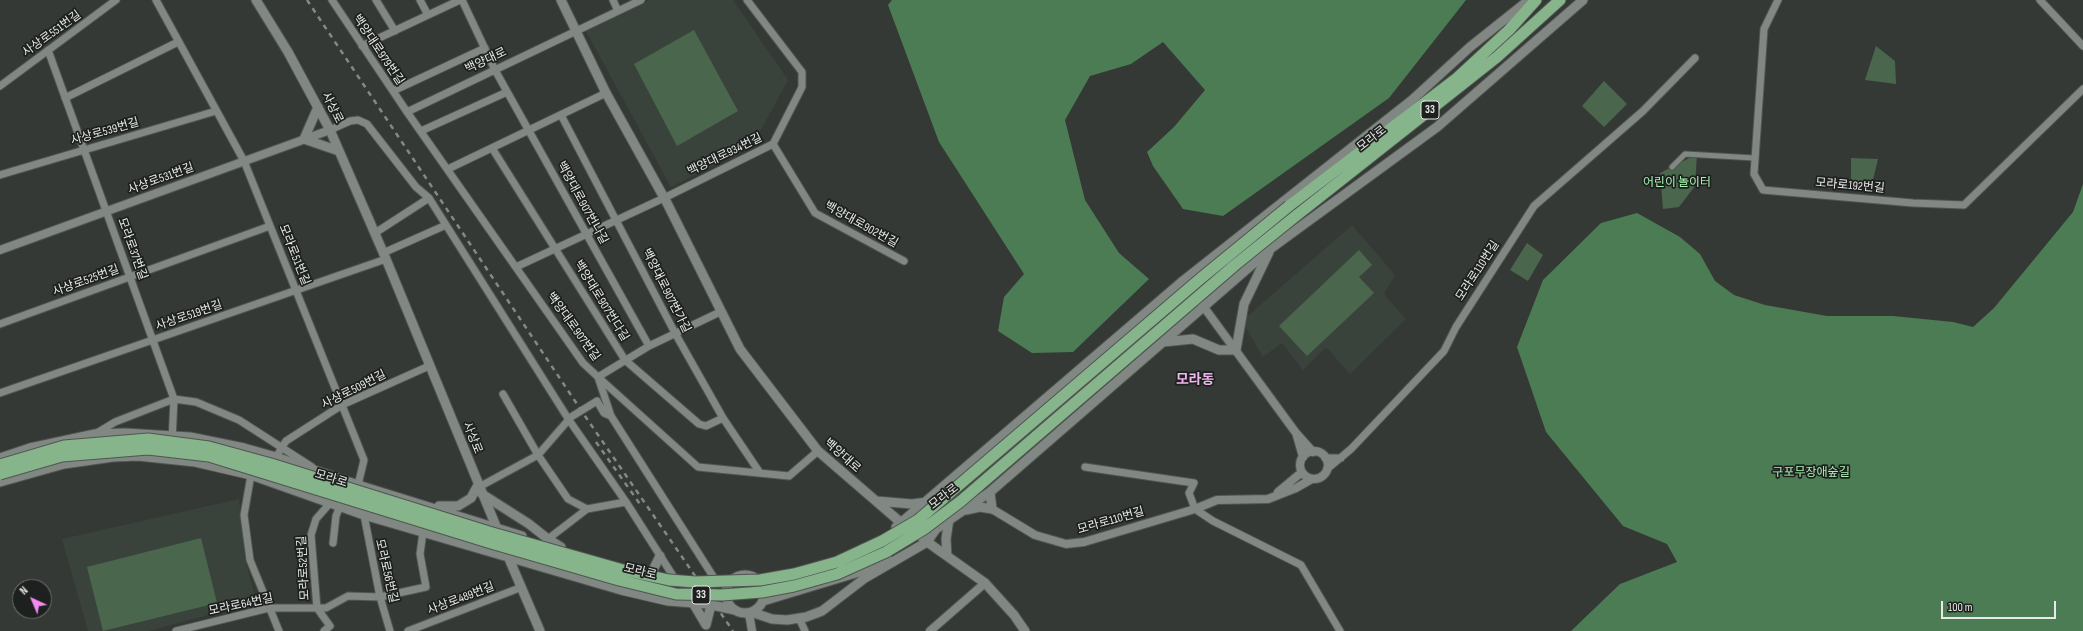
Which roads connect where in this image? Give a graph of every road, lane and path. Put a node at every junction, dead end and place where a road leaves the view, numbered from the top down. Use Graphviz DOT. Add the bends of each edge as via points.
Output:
graph roads {
  1 [pos="116,0"];
  2 [pos="156,0"];
  3 [pos="256,0"];
  4 [pos="332,0"];
  5 [pos="376,0"];
  6 [pos="420,0"];
  7 [pos="461,0"];
  8 [pos="561,0"];
  9 [pos="613,0"];
  10 [pos="641,0"];
  11 [pos="747,0"];
  12 [pos="1529,0"];
  13 [pos="1536,0"];
  14 [pos="1560,0"];
  15 [pos="1583,0"];
  16 [pos="1778,0"];
  17 [pos="2040,0"];
  18 [pos="618,11"];
  19 [pos="428,15"];
  20 [pos="395,30"];
  21 [pos="576,31"];
  22 [pos="178,42"];
  23 [pos="362,46"];
  24 [pos="2083,46"];
  25 [pos="485,48"];
  26 [pos="48,50"];
  27 [pos="1695,58"];
  28 [pos="495,70"];
  29 [pos="0,86"];
  30 [pos="2083,88"];
  31 [pos="393,91"];
  32 [pos="507,92"];
  33 [pos="606,93"];
  34 [pos="65,98"];
  35 [pos="318,107"];
  36 [pos="216,111"];
  37 [pos="406,112"];
  38 [pos="561,115"];
  39 [pos="330,130"];
  40 [pos="528,130"];
  41 [pos="421,132"];
  42 [pos="304,139"];
  43 [pos="773,144"];
  44 [pos="492,148"];
  45 [pos="84,149"];
  46 [pos="339,151"];
  47 [pos="1756,158"];
  48 [pos="244,161"];
  49 [pos="1672,166"];
  50 [pos="448,169"];
  51 [pos="0,175"];
  52 [pos="429,198"];
  53 [pos="664,198"];
  54 [pos="106,211"];
  55 [pos="1293,211"];
  56 [pos="617,220"];
  57 [pos="446,225"];
  58 [pos="270,226"];
  59 [pos="374,233"];
  60 [pos="586,234"];
  61 [pos="555,248"];
  62 [pos="1270,249"];
  63 [pos="0,250"];
  64 [pos="385,256"];
  65 [pos="904,261"];
  66 [pos="516,267"];
  67 [pos="130,277"];
  68 [pos="1184,280"];
  69 [pos="296,291"];
  70 [pos="1205,306"];
  71 [pos="720,312"];
  72 [pos="0,324"];
  73 [pos="675,334"];
  74 [pos="153,340"];
  75 [pos="1163,342"];
  76 [pos="649,346"];
  77 [pos="1236,350"];
  78 [pos="624,360"];
  79 [pos="429,366"];
  80 [pos="598,377"];
  81 [pos="0,393"];
  82 [pos="503,394"];
  83 [pos="174,399"];
  84 [pos="342,405"];
  85 [pos="611,416"];
  86 [pos="723,418"];
  87 [pos="569,420"];
  88 [pos="1296,433"];
  89 [pos="95,434"];
  90 [pos="172,436"];
  91 [pos="282,447"];
  92 [pos="991,447"];
  93 [pos="818,451"];
  94 [pos="1312,452"];
  95 [pos="538,455"];
  96 [pos="276,457"];
  97 [pos="1303,457"];
  98 [pos="0,458"];
  99 [pos="1325,458"];
  100 [pos="1341,458"];
  101 [pos="170,459"];
  102 [pos="0,465"];
  103 [pos="1019,466"];
  104 [pos="1085,467"];
  105 [pos="1327,469"];
  106 [pos="1302,472"];
  107 [pos="321,473"];
  108 [pos="760,473"];
  109 [pos="0,474"];
  110 [pos="251,475"];
  111 [pos="1312,479"];
  112 [pos="0,482"];
  113 [pos="358,485"];
  114 [pos="479,488"];
  115 [pos="990,492"];
  116 [pos="1268,499"];
  117 [pos="876,501"];
  118 [pos="331,502"];
  119 [pos="626,502"];
  120 [pos="927,502"];
  121 [pos="340,506"];
  122 [pos="432,507"];
  123 [pos="587,509"];
  124 [pos="992,509"];
  125 [pos="1195,509"];
  126 [pos="959,511"];
  127 [pos="364,515"];
  128 [pos="949,519"];
  129 [pos="902,524"];
  130 [pos="496,528"];
  131 [pos="423,532"];
  132 [pos="548,539"];
  133 [pos="923,540"];
  134 [pos="333,543"];
  135 [pos="561,547"];
  136 [pos="660,556"];
  137 [pos="947,556"];
  138 [pos="508,557"];
  139 [pos="528,563"];
  140 [pos="651,574"];
  141 [pos="517,576"];
  142 [pos="756,578"];
  143 [pos="675,579"];
  144 [pos="716,581"];
  145 [pos="729,583"];
  146 [pos="985,583"];
  147 [pos="522,587"];
  148 [pos="380,597"];
  149 [pos="763,601"];
  150 [pos="693,603"];
  151 [pos="711,605"];
  152 [pos="269,608"];
  153 [pos="317,608"];
  154 [pos="735,610"];
  155 [pos="750,612"];
  156 [pos="799,618"];
  157 [pos="708,628"];
  158 [pos="176,631"];
  159 [pos="279,631"];
  160 [pos="324,631"];
  161 [pos="390,631"];
  162 [pos="408,631"];
  163 [pos="540,631"];
  164 [pos="752,631"];
  165 [pos="805,631"];
  166 [pos="930,631"];
  167 [pos="1025,631"];
  168 [pos="1340,631"];
  1 -- 26 [label="street, 사상로551번길"];
  2 -- 22 [label="street, 모라로51번길"];
  3 -- 35 [label="main road, 사상로"];
  4 -- 23 [label="street, 백양대로979번길"];
  5 -- 20 [label="street"];
  6 -- 19 [label="street"];
  7 -- 19 [label="street"];
  7 -- 25 [label="street, 백양대로907번나길"];
  8 -- 21 [label="main road, 백양대로"];
  9 -- 18 [label="street"];
  10 -- 18 [label="street"];
  11 -- 43 [label="street, 백양대로934번길" via="802,72 802,87"];
  12 -- 68 [label="main road, 모라로" via="1470,47 1412,100"];
  13 -- 55 [label="highway, 모라로 / 33" via="1509,30 1457,78"];
  14 -- 55 [label="highway, 모라로 / 33" via="1497,57"];
  15 -- 62 [label="main road, 모라로" via="1437,127"];
  16 -- 47 [label="street, 모라로192번길" via="1764,29"];
  17 -- 24 [label="street"];
  18 -- 21 [label="street"];
  19 -- 20 [label="street"];
  20 -- 23 [label="street"];
  21 -- 28 [label="street, 백양대로"];
  21 -- 33 [label="main road, 백양대로"];
  22 -- 34 [label="street"];
  22 -- 36 [label="street, 모라로51번길"];
  23 -- 31 [label="street, 백양대로979번길"];
  25 -- 28 [label="street, 백양대로907번나길"];
  25 -- 31 [label="street"];
  26 -- 29 [label="street, 사상로551번길"];
  26 -- 34 [label="street, 모라로37번길"];
  27 -- 100 [label="street, 모라로110번길" via="1589,160 1534,206 1456,327 1444,351"];
  28 -- 32 [label="street, 백양대로907번나길"];
  28 -- 37 [label="street, 백양대로"];
  30 -- 47 [label="street, 모라로192번길" via="1964,205 1772,192 1764,190 1754,174"];
  31 -- 37 [label="street, 백양대로979번길"];
  32 -- 40 [label="street, 백양대로907번나길"];
  32 -- 41 [label="street"];
  33 -- 38 [label="street"];
  33 -- 53 [label="main road, 백양대로"];
  34 -- 45 [label="street, 모라로37번길"];
  35 -- 39 [label="main road, 사상로"];
  35 -- 42 [label="main road"];
  36 -- 45 [label="street, 사상로539번길"];
  36 -- 48 [label="street, 모라로51번길"];
  37 -- 41 [label="street, 백양대로907번길"];
  38 -- 40 [label="street"];
  38 -- 56 [label="street, 백양대로907번가길"];
  39 -- 42 [label="street, 사상로531번길"];
  39 -- 46 [label="main road, 사상로"];
  39 -- 52 [label="street" via="350,121 358,120 367,124 416,187"];
  40 -- 44 [label="street"];
  40 -- 60 [label="street, 백양대로907번나길"];
  41 -- 50 [label="street, 백양대로907번길"];
  42 -- 46 [label="main road"];
  42 -- 48 [label="street, 사상로531번길"];
  43 -- 53 [label="street, 백양대로934번길"];
  43 -- 65 [label="street, 백양대로902번길" via="815,213"];
  44 -- 50 [label="street"];
  44 -- 61 [label="street, 백양대로907번다길"];
  45 -- 51 [label="street, 사상로539번길"];
  45 -- 54 [label="street, 모라로37번길"];
  46 -- 59 [label="main road, 사상로"];
  47 -- 49 [label="street" via="1685,154"];
  48 -- 54 [label="street, 사상로531번길"];
  48 -- 58 [label="street, 모라로51번길"];
  50 -- 66 [label="street, 백양대로907번길"];
  52 -- 57 [label="street"];
  52 -- 59 [label="street"];
  53 -- 56 [label="street"];
  53 -- 71 [label="main road, 백양대로"];
  54 -- 63 [label="street, 사상로531번길"];
  54 -- 67 [label="street, 모라로37번길"];
  55 -- 102 [label="highway, 모라로 / 33, bridge" via="1200,279 918,520 882,541 837,562 794,574 760,580 669,580 623,570 489,532 209,447 148,439 64,446"];
  55 -- 109 [label="highway, 모라로 / 33, bridge" via="1229,270 924,530 886,552 836,574 794,586 722,595 676,594 491,543 209,456 148,449 62,456"];
  56 -- 60 [label="street"];
  56 -- 73 [label="street, 백양대로907번가길"];
  57 -- 64 [label="street"];
  57 -- 87 [label="street"];
  58 -- 67 [label="street, 사상로525번길"];
  58 -- 69 [label="street, 모라로51번길"];
  59 -- 64 [label="main road, 사상로"];
  60 -- 61 [label="street"];
  60 -- 76 [label="street, 백양대로907번나길"];
  61 -- 66 [label="street"];
  61 -- 78 [label="street, 백양대로907번다길"];
  62 -- 70 [label="main road, 모라로"];
  62 -- 77 [label="main road" via="1244,304"];
  64 -- 69 [label="street, 사상로519번길"];
  64 -- 79 [label="main road, 사상로"];
  66 -- 80 [label="street, 백양대로907번길" via="583,363"];
  67 -- 72 [label="street, 사상로525번길"];
  67 -- 74 [label="street, 모라로37번길"];
  68 -- 70 [label="street"];
  68 -- 92 [label="main road, 모라로"];
  69 -- 74 [label="street, 사상로519번길"];
  69 -- 84 [label="street, 모라로51번길"];
  70 -- 75 [label="main road, 모라로"];
  70 -- 77 [label="street"];
  71 -- 73 [label="street"];
  71 -- 93 [label="main road, 백양대로" via="740,349"];
  73 -- 76 [label="street"];
  73 -- 86 [label="street, 백양대로907번가길"];
  74 -- 81 [label="street, 사상로519번길"];
  74 -- 83 [label="street, 모라로37번길"];
  75 -- 77 [label="main road" via="1193,339 1218,350"];
  75 -- 103 [label="main road, 모라로"];
  76 -- 78 [label="street"];
  77 -- 88 [label="street"];
  78 -- 80 [label="street"];
  78 -- 86 [label="street, 백양대로907번다길" via="699,424 706,426"];
  79 -- 84 [label="street, 사상로509번길"];
  79 -- 114 [label="main road, 사상로"];
  80 -- 85 [label="street"];
  80 -- 108 [label="street, 백양대로907번길" via="698,467"];
  82 -- 95 [label="street"];
  83 -- 89 [label="street" via="115,422"];
  83 -- 90 [label="street, 모라로37번길"];
  83 -- 91 [label="street" via="196,402 239,420"];
  84 -- 91 [label="street, 사상로509번길"];
  84 -- 113 [label="street, 모라로51번길" via="364,460"];
  85 -- 87 [label="street" via="604,413 597,401"];
  85 -- 144 [label="street"];
  86 -- 108 [label="street, 백양대로907번가길"];
  87 -- 95 [label="street"];
  87 -- 119 [label="street"];
  88 -- 94 [label="street"];
  88 -- 97 [label="street"];
  89 -- 90 [label="main road, 모라로"];
  89 -- 98 [label="main road, 모라로" via="30,448"];
  90 -- 96 [label="main road, 모라로" via="244,448"];
  90 -- 101 [label="street, 모라로37번길"];
  91 -- 96 [label="street, 사상로509번길"];
  91 -- 107 [label="street"];
  92 -- 103 [label="main road" via="1006,446 1015,449 1021,461"];
  92 -- 120 [label="main road, 모라로"];
  93 -- 108 [label="street, 백양대로907번길" via="789,476"];
  93 -- 117 [label="main road, 백양대로"];
  94 -- 97 [label="street"];
  94 -- 99 [label="street" via="1320,453"];
  95 -- 114 [label="street"];
  95 -- 123 [label="street" via="568,499"];
  96 -- 107 [label="main road, 모라로"];
  97 -- 106 [label="street"];
  99 -- 100 [label="street"];
  99 -- 105 [label="street"];
  100 -- 105 [label="street, 모라로110번길"];
  101 -- 110 [label="main road, 모라로"];
  101 -- 112 [label="main road, 모라로" via="138,456 64,464"];
  103 -- 115 [label="main road, 모라로"];
  104 -- 125 [label="street" via="1194,483 1189,493"];
  105 -- 111 [label="street, 모라로110번길" via="1320,478"];
  106 -- 111 [label="street"];
  106 -- 116 [label="street"];
  107 -- 113 [label="main road, 모라로"];
  110 -- 118 [label="main road, 모라로"];
  110 -- 152 [label="street" via="244,515 250,560"];
  111 -- 116 [label="street, 모라로110번길"];
  113 -- 122 [label="main road, 모라로"];
  114 -- 122 [label="main road" via="471,498 458,506"];
  114 -- 130 [label="main road, 사상로"];
  114 -- 132 [label="main road"];
  115 -- 124 [label="main road"];
  115 -- 126 [label="main road, 모라로"];
  116 -- 125 [label="street, 모라로110번길" via="1217,500"];
  117 -- 120 [label="main road" via="912,504"];
  117 -- 129 [label="main road, 백양대로"];
  118 -- 121 [label="main road, 모라로"];
  118 -- 153 [label="street, 모라로52번길" via="316,519 312,535"];
  119 -- 123 [label="street"];
  119 -- 136 [label="street"];
  120 -- 129 [label="main road, 모라로"];
  121 -- 127 [label="main road, 모라로"];
  121 -- 134 [label="street, 모라로" via="336,516"];
  122 -- 130 [label="main road, 모라로"];
  123 -- 132 [label="street"];
  124 -- 125 [label="street, 모라로110번길" via="1035,535 1066,544 1084,542"];
  124 -- 126 [label="main road" via="980,507"];
  125 -- 168 [label="street" via="1213,521 1301,565"];
  126 -- 128 [label="main road, 모라로"];
  127 -- 131 [label="main road, 모라로"];
  127 -- 148 [label="street, 모라로56번길"];
  128 -- 133 [label="main road, 모라로"];
  128 -- 137 [label="main road"];
  129 -- 133 [label="main road, 백양대로"];
  129 -- 142 [label="main road, 모라로" via="873,541 825,563 781,576"];
  130 -- 135 [label="main road, 모라로"];
  130 -- 138 [label="main road, 사상로"];
  131 -- 138 [label="main road, 모라로"];
  131 -- 148 [label="street, 모라로64번길" via="420,554 426,587"];
  132 -- 135 [label="main road"];
  133 -- 137 [label="main road, 백양대로"];
  133 -- 149 [label="main road, 모라로" via="859,572"];
  133 -- 156 [label="main road, 모라로" via="865,578 822,612"];
  135 -- 140 [label="main road, 모라로"];
  136 -- 140 [label="main road"];
  136 -- 143 [label="street"];
  137 -- 146 [label="main road, 백양대로"];
  138 -- 139 [label="main road, 모라로"];
  138 -- 141 [label="main road, 사상로"];
  139 -- 141 [label="main road"];
  139 -- 150 [label="main road, 모라로" via="638,594"];
  140 -- 143 [label="main road, 모라로"];
  141 -- 147 [label="main road, 사상로"];
  142 -- 145 [label="main road" via="736,576"];
  142 -- 149 [label="main road" via="763,588"];
  143 -- 144 [label="main road, 모라로"];
  144 -- 145 [label="main road, 모라로"];
  145 -- 154 [label="main road" via="726,598"];
  146 -- 166 [label="street"];
  146 -- 167 [label="main road, 백양대로" via="1014,614"];
  147 -- 162 [label="street, 사상로489번길"];
  147 -- 163 [label="main road, 사상로"];
  148 -- 153 [label="street, 모라로64번길" via="348,596 326,608"];
  148 -- 161 [label="street, 모라로56번길"];
  149 -- 155 [label="main road"];
  150 -- 151 [label="main road, 모라로"];
  150 -- 157 [label="main road"];
  151 -- 154 [label="main road, 모라로"];
  151 -- 157 [label="main road"];
  152 -- 153 [label="street, 모라로64번길"];
  152 -- 158 [label="street, 모라로64번길"];
  152 -- 159 [label="street"];
  153 -- 160 [label="street, 모라로52번길" via="330,626"];
  154 -- 155 [label="main road"];
  155 -- 156 [label="main road, 모라로" via="772,619"];
  155 -- 164 [label="street"];
  156 -- 165 [label="street"];
}
